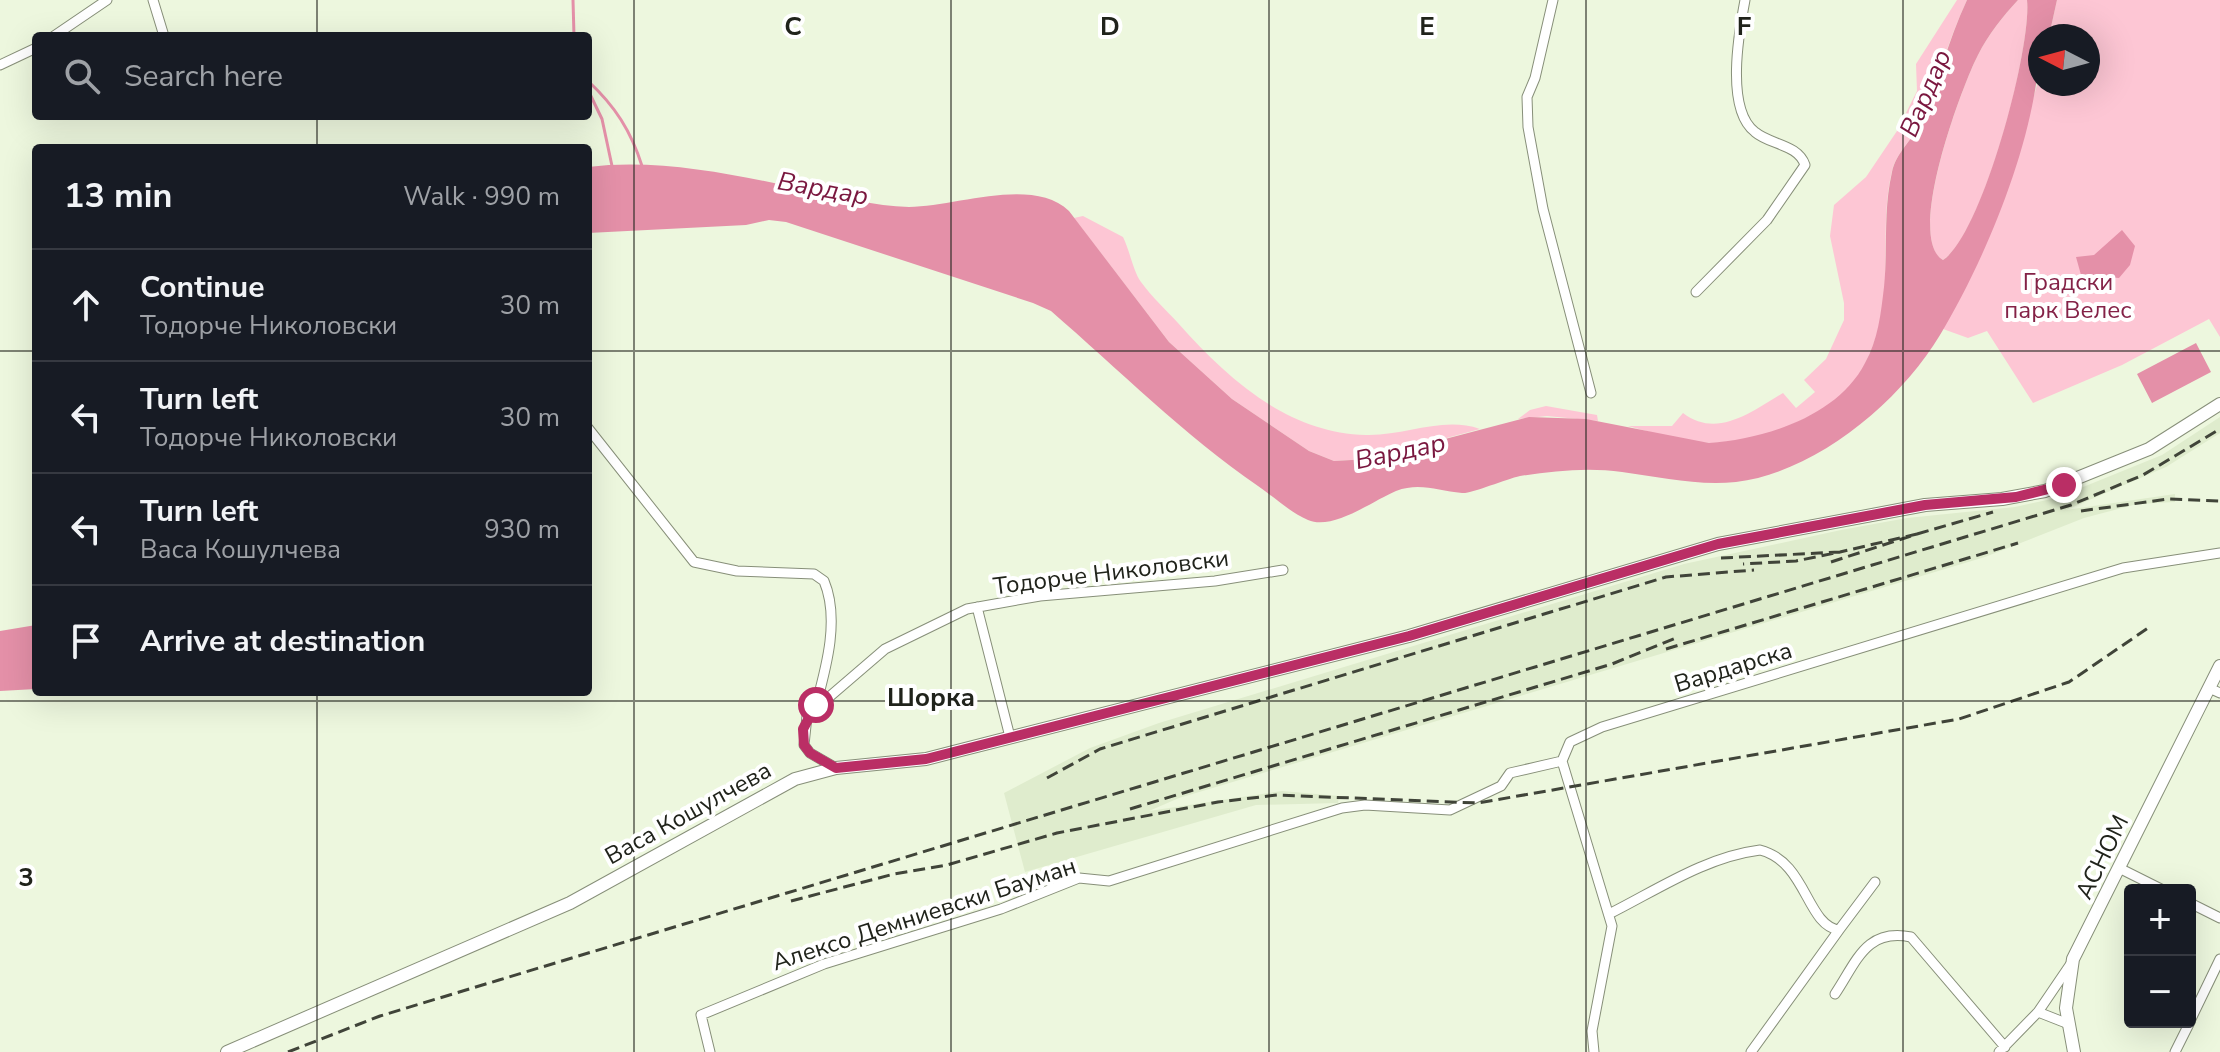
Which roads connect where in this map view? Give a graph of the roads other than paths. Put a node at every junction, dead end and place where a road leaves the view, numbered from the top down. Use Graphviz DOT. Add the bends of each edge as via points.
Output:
graph roads {
  1 [pos="107,0"];
  2 [pos="153,0"];
  3 [pos="1553,0"];
  4 [pos="1745,0"];
  5 [pos="60,32"];
  6 [pos="163,32"];
  7 [pos="32,50"];
  8 [pos="0,65"];
  9 [pos="1696,292"];
  10 [pos="1591,393"];
  11 [pos="2220,404"];
  12 [pos="592,433"];
  13 [pos="2220,553"];
  14 [pos="1283,570"];
  15 [pos="977,607"];
  16 [pos="2220,666"];
  17 [pos="2214,690"];
  18 [pos="816,705"];
  19 [pos="1010,737"];
  20 [pos="1562,761"];
  21 [pos="836,768"];
  22 [pos="2121,869"];
  23 [pos="1875,882"];
  24 [pos="2151,884"];
  25 [pos="2196,906"];
  26 [pos="1609,914"];
  27 [pos="2220,918"];
  28 [pos="1839,930"];
  29 [pos="2073,959"];
  30 [pos="2220,959"];
  31 [pos="1835,994"];
  32 [pos="2196,1009"];
  33 [pos="2038,1012"];
  34 [pos="2066,1023"];
  35 [pos="2187,1028"];
  36 [pos="2002,1050"];
  37 [pos="227,1052"];
  38 [pos="710,1052"];
  39 [pos="1594,1052"];
  40 [pos="1751,1052"];
  41 [pos="2074,1052"];
  42 [pos="2175,1052"];
  1 -- 5 [label="street"];
  2 -- 6 [label="street"];
  3 -- 10 [label="street" via="1527,97 1528,127 1543,209"];
  4 -- 9 [label="street" via="1738,50 1742,113 1754,132 1799,155 1805,167 1767,220"];
  7 -- 8 [label="street"];
  11 -- 19 [label="main road, Васа Кошулчева" via="2168,440 2045,491 1914,507 1718,544 1409,636"];
  12 -- 18 [label="street" via="694,562 737,571 814,574 824,581 831,627"];
  13 -- 20 [label="street, Вардарска" via="2123,568 1602,727 1570,742"];
  14 -- 15 [label="street, Тодорче Николовски"];
  15 -- 18 [label="street, Тодорче Николовски" via="885,649"];
  15 -- 19 [label="street"];
  16 -- 17 [label="main road, АСНОМ"];
  17 -- 22 [label="main road, АСНОМ"];
  18 -- 21 [label="street" via="803,729 804,745"];
  19 -- 21 [label="main road, Васа Кошулчева" via="926,759"];
  20 -- 26 [label="street"];
  20 -- 38 [label="street, Алексо Демниевски Бауман" via="1510,773 1501,786 1450,810 1342,808 1109,881 1079,878 1001,909 824,964 701,1015"];
  21 -- 37 [label="main road, Васа Кошулчева" via="775,788 570,903"];
  22 -- 24 [label="street"];
  22 -- 29 [label="main road, АСНОМ"];
  23 -- 28 [label="street"];
  25 -- 27 [label="street"];
  26 -- 28 [label="street" via="1693,871 1760,850 1795,872 1825,925"];
  26 -- 39 [label="street" via="1612,939 1592,1031"];
  28 -- 40 [label="street"];
  29 -- 33 [label="street, АСНОМ"];
  29 -- 34 [label="main road"];
  30 -- 32 [label="street"];
  31 -- 36 [label="street" via="1869,942 1890,933 1911,937"];
  33 -- 34 [label="street"];
  33 -- 36 [label="street, АСНОМ"];
  34 -- 41 [label="main road"];
  35 -- 42 [label="street"];
}
